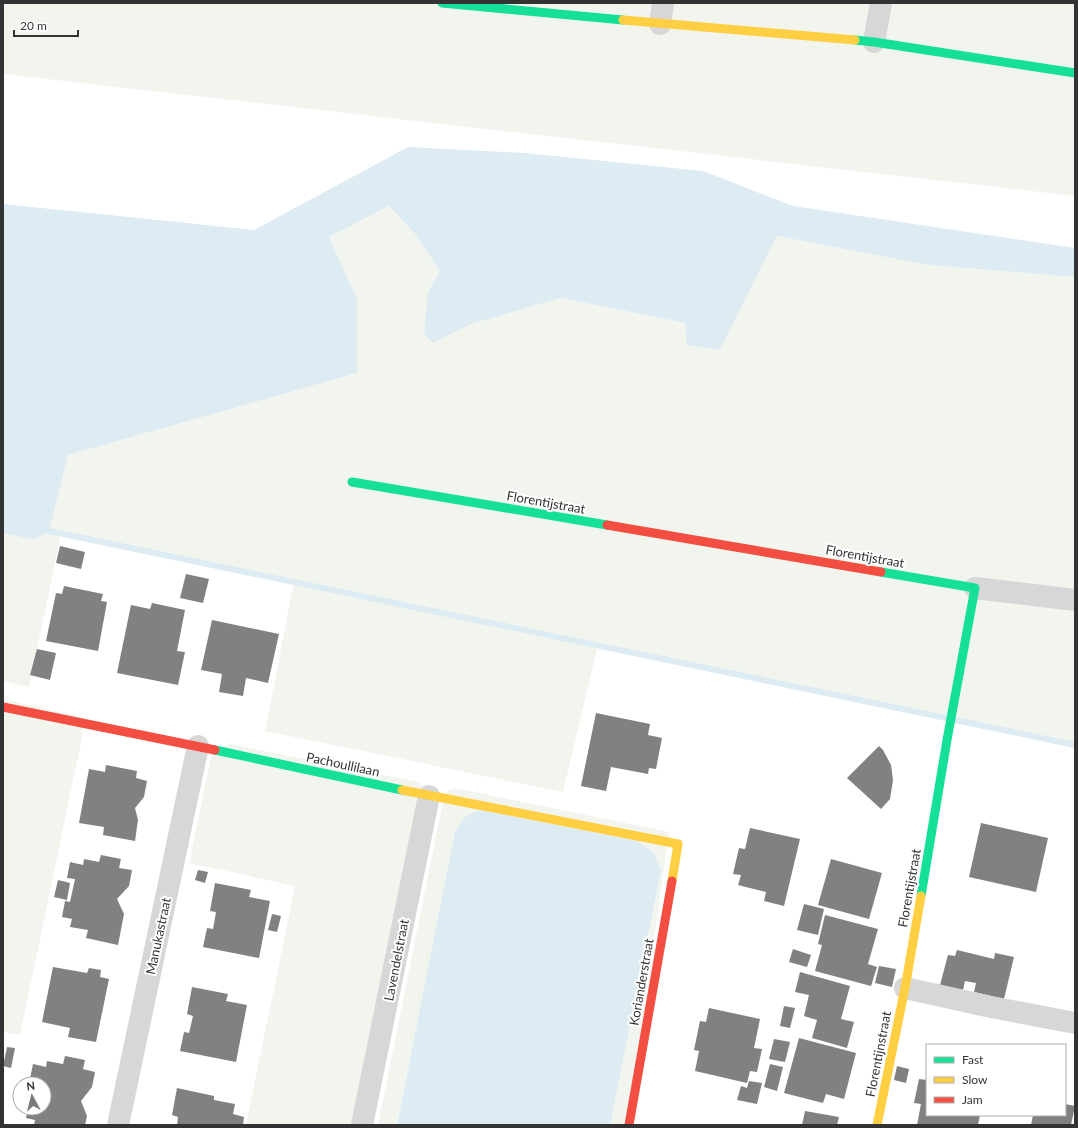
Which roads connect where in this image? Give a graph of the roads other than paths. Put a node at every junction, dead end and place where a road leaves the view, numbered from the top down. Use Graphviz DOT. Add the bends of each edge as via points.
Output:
graph roads {
  1 [pos="442,3"];
  2 [pos="663,3"];
  3 [pos="881,3"];
  4 [pos="474,4"];
  5 [pos="660,24"];
  6 [pos="874,42"];
  7 [pos="1075,73"];
  8 [pos="352,482"];
  9 [pos="975,588"];
  10 [pos="1075,600"];
  11 [pos="3,707"];
  12 [pos="198,746"];
  13 [pos="429,796"];
  14 [pos="678,844"];
  15 [pos="905,988"];
  16 [pos="1075,1023"];
  17 [pos="118,1125"];
  18 [pos="362,1125"];
  19 [pos="629,1125"];
  20 [pos="877,1125"];
  1 -- 4 [label="street"];
  2 -- 5 [label="street"];
  3 -- 6 [label="street"];
  4 -- 5 [label="street"];
  5 -- 6 [label="street"];
  6 -- 7 [label="street"];
  8 -- 9 [label="street, Florentijstraat"];
  9 -- 10 [label="street"];
  9 -- 15 [label="street, Florentijstraat"];
  11 -- 12 [label="street, Pachoullilaan"];
  12 -- 13 [label="street, Pachoullilaan"];
  12 -- 17 [label="street, Manukastraat"];
  13 -- 14 [label="street, Pachoullilaan"];
  13 -- 18 [label="street, Lavendelstraat"];
  14 -- 19 [label="street, Korianderstraat"];
  15 -- 16 [label="street"];
  15 -- 20 [label="street, Florentijnstraat"];
}
